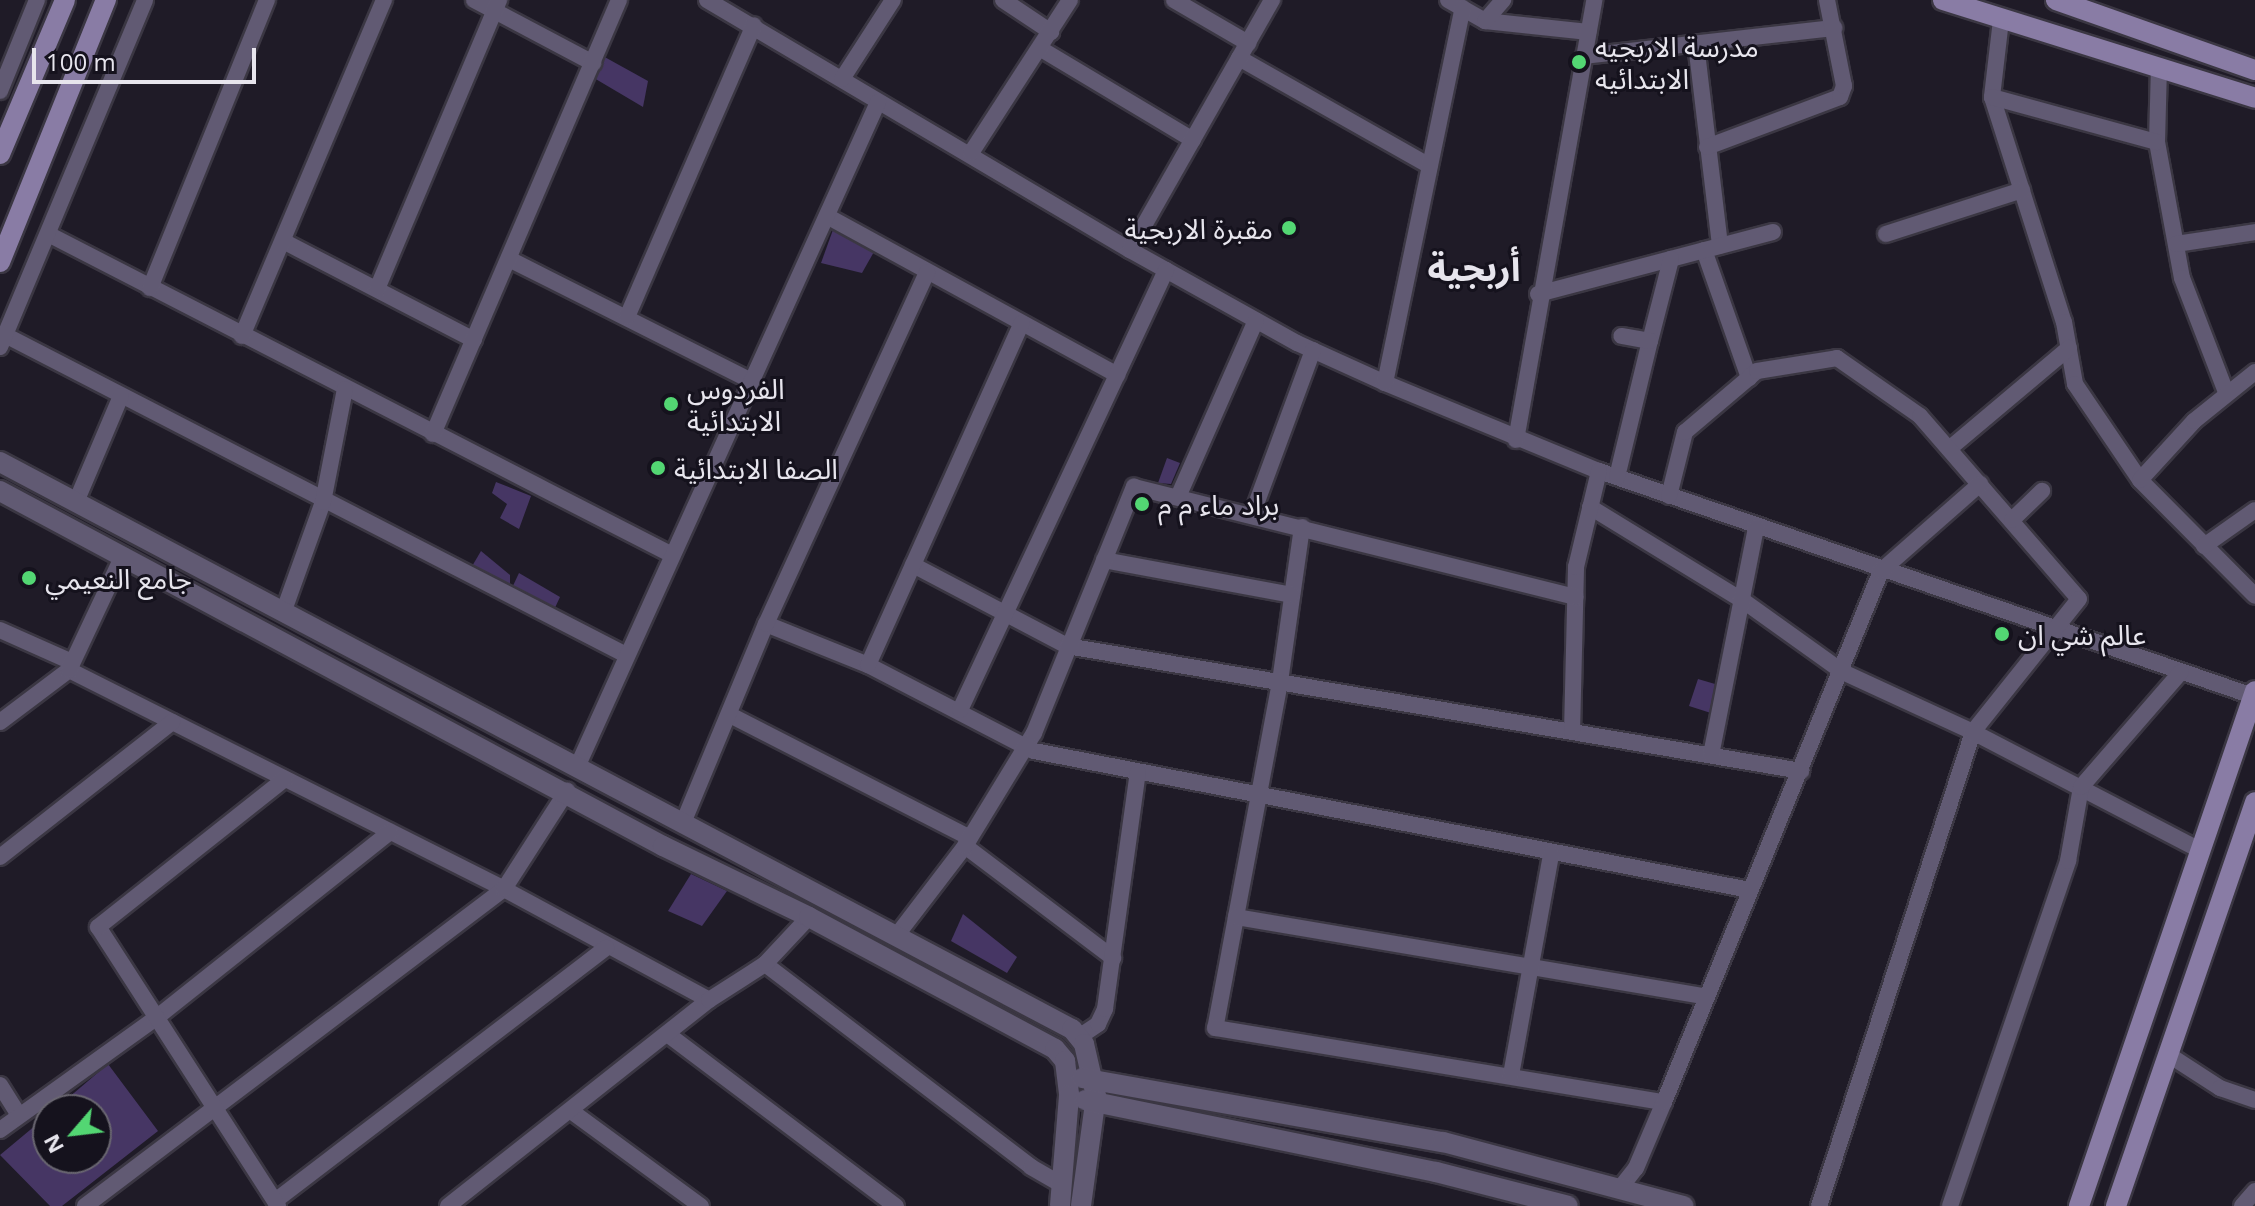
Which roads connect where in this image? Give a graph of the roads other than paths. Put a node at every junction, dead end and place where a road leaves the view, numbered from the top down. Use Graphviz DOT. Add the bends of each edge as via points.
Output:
graph roads {
  1 [pos="37,0"];
  2 [pos="65,0"];
  3 [pos="106,0"];
  4 [pos="145,0"];
  5 [pos="267,0"];
  6 [pos="384,0"];
  7 [pos="474,0"];
  8 [pos="619,0"];
  9 [pos="707,0"];
  10 [pos="1003,0"];
  11 [pos="1070,0"];
  12 [pos="1174,0"];
  13 [pos="1272,0"];
  14 [pos="1503,0"];
  15 [pos="1594,0"];
  16 [pos="1827,0"];
  17 [pos="1943,0"];
  18 [pos="2059,0"];
  19 [pos="891,1"];
  20 [pos="1456,4"];
  21 [pos="496,6"];
  22 [pos="2001,20"];
  23 [pos="1485,21"];
  24 [pos="754,25"];
  25 [pos="1834,28"];
  26 [pos="1051,32"];
  27 [pos="1588,32"];
  28 [pos="1248,43"];
  29 [pos="1696,44"];
  30 [pos="1041,49"];
  31 [pos="1584,56"];
  32 [pos="1239,58"];
  33 [pos="593,63"];
  34 [pos="2159,66"];
  35 [pos="2255,70"];
  36 [pos="842,79"];
  37 [pos="0,91"];
  38 [pos="1992,97"];
  39 [pos="2255,98"];
  40 [pos="878,102"];
  41 [pos="1193,140"];
  42 [pos="2157,142"];
  43 [pos="1707,147"];
  44 [pos="971,153"];
  45 [pos="0,154"];
  46 [pos="1430,166"];
  47 [pos="2022,190"];
  48 [pos="827,216"];
  49 [pos="1773,232"];
  50 [pos="2255,232"];
  51 [pos="1886,234"];
  52 [pos="50,235"];
  53 [pos="283,241"];
  54 [pos="2176,244"];
  55 [pos="1712,248"];
  56 [pos="1130,250"];
  57 [pos="509,259"];
  58 [pos="1671,259"];
  59 [pos="0,262"];
  60 [pos="1166,270"];
  61 [pos="927,272"];
  62 [pos="150,288"];
  63 [pos="377,289"];
  64 [pos="1538,294"];
  65 [pos="627,317"];
  66 [pos="1256,320"];
  67 [pos="1022,323"];
  68 [pos="242,336"];
  69 [pos="1621,336"];
  70 [pos="474,340"];
  71 [pos="3,341"];
  72 [pos="1650,341"];
  73 [pos="2069,348"];
  74 [pos="1313,350"];
  75 [pos="2255,372"];
  76 [pos="1117,375"];
  77 [pos="1749,378"];
  78 [pos="750,380"];
  79 [pos="1385,383"];
  80 [pos="345,389"];
  81 [pos="2226,392"];
  82 [pos="121,396"];
  83 [pos="433,434"];
  84 [pos="1516,440"];
  85 [pos="1949,449"];
  86 [pos="0,462"];
  87 [pos="1599,471"];
  88 [pos="1617,477"];
  89 [pos="2140,480"];
  90 [pos="1980,484"];
  91 [pos="0,491"];
  92 [pos="2042,491"];
  93 [pos="1669,496"];
  94 [pos="1178,497"];
  95 [pos="76,502"];
  96 [pos="323,502"];
  97 [pos="1590,507"];
  98 [pos="2255,510"];
  99 [pos="1252,515"];
  100 [pos="2012,520"];
  101 [pos="1302,527"];
  102 [pos="1756,527"];
  103 [pos="2204,546"];
  104 [pos="123,555"];
  105 [pos="672,555"];
  106 [pos="1104,560"];
  107 [pos="913,565"];
  108 [pos="1881,571"];
  109 [pos="1292,595"];
  110 [pos="2255,596"];
  111 [pos="1575,597"];
  112 [pos="1742,600"];
  113 [pos="283,613"];
  114 [pos="1006,613"];
  115 [pos="766,624"];
  116 [pos="0,630"];
  117 [pos="2054,631"];
  118 [pos="345,645"];
  119 [pos="1067,646"];
  120 [pos="626,655"];
  121 [pos="868,665"];
  122 [pos="71,666"];
  123 [pos="335,669"];
  124 [pos="1843,672"];
  125 [pos="2181,672"];
  126 [pos="1280,682"];
  127 [pos="2254,693"];
  128 [pos="960,710"];
  129 [pos="732,716"];
  130 [pos="0,722"];
  131 [pos="172,722"];
  132 [pos="1572,732"];
  133 [pos="1973,732"];
  134 [pos="1025,746"];
  135 [pos="1711,755"];
  136 [pos="578,765"];
  137 [pos="1801,771"];
  138 [pos="1138,772"];
  139 [pos="285,779"];
  140 [pos="2081,787"];
  141 [pos="567,791"];
  142 [pos="1260,794"];
  143 [pos="2255,802"];
  144 [pos="683,823"];
  145 [pos="390,832"];
  146 [pos="2204,841"];
  147 [pos="968,842"];
  148 [pos="2241,845"];
  149 [pos="1551,854"];
  150 [pos="0,857"];
  151 [pos="504,889"];
  152 [pos="1750,890"];
  153 [pos="2181,908"];
  154 [pos="809,917"];
  155 [pos="864,917"];
  156 [pos="1236,917"];
  157 [pos="2215,918"];
  158 [pos="897,935"];
  159 [pos="851,939"];
  160 [pos="606,948"];
  161 [pos="1113,958"];
  162 [pos="765,964"];
  163 [pos="1529,970"];
  164 [pos="1704,996"];
  165 [pos="709,1000"];
  166 [pos="156,1018"];
  167 [pos="670,1036"];
  168 [pos="1079,1037"];
  169 [pos="2169,1055"];
  170 [pos="1511,1075"];
  171 [pos="1095,1079"];
  172 [pos="0,1085"];
  173 [pos="1068,1086"];
  174 [pos="2255,1100"];
  175 [pos="1664,1102"];
  176 [pos="1094,1103"];
  177 [pos="215,1108"];
  178 [pos="571,1111"];
  179 [pos="18,1114"];
  180 [pos="0,1130"];
  181 [pos="1062,1185"];
  182 [pos="1621,1187"];
  183 [pos="2255,1191"];
  184 [pos="276,1204"];
  185 [pos="452,1205"];
  186 [pos="85,1206"];
  187 [pos="701,1206"];
  188 [pos="896,1206"];
  189 [pos="1060,1206"];
  190 [pos="1081,1206"];
  191 [pos="1568,1206"];
  192 [pos="1684,1206"];
  193 [pos="1819,1206"];
  194 [pos="1950,1206"];
  195 [pos="2079,1206"];
  196 [pos="2116,1206"];
  197 [pos="2242,1206"];
  1 -- 37 [label="street"];
  2 -- 45 [label="main road"];
  3 -- 59 [label="main road"];
  4 -- 52 [label="street"];
  5 -- 62 [label="street"];
  6 -- 53 [label="street"];
  7 -- 21 [label="street"];
  8 -- 33 [label="street"];
  9 -- 24 [label="street"];
  10 -- 26 [label="street"];
  11 -- 26 [label="street"];
  12 -- 28 [label="street"];
  13 -- 28 [label="street"];
  14 -- 23 [label="street"];
  15 -- 27 [label="street"];
  16 -- 25 [label="street"];
  17 -- 22 [label="main road"];
  18 -- 35 [label="main road"];
  19 -- 36 [label="street"];
  20 -- 23 [label="street"];
  20 -- 46 [label="street"];
  21 -- 33 [label="street"];
  21 -- 63 [label="street"];
  22 -- 34 [label="main road"];
  22 -- 38 [label="street"];
  23 -- 27 [label="street"];
  24 -- 36 [label="street"];
  24 -- 65 [label="street"];
  25 -- 29 [label="street"];
  25 -- 43 [label="street" via="1844,86 1840,97"];
  26 -- 30 [label="street"];
  27 -- 31 [label="street"];
  28 -- 32 [label="street"];
  29 -- 31 [label="street"];
  29 -- 43 [label="street"];
  30 -- 41 [label="street"];
  30 -- 44 [label="street"];
  31 -- 64 [label="street"];
  32 -- 41 [label="street"];
  32 -- 46 [label="street"];
  33 -- 57 [label="street"];
  34 -- 39 [label="main road"];
  34 -- 42 [label="street"];
  36 -- 40 [label="street"];
  38 -- 42 [label="street"];
  38 -- 47 [label="street"];
  40 -- 44 [label="street"];
  40 -- 48 [label="street"];
  41 -- 56 [label="street"];
  42 -- 54 [label="street"];
  43 -- 55 [label="street"];
  44 -- 56 [label="street"];
  46 -- 79 [label="street"];
  47 -- 51 [label="street"];
  47 -- 73 [label="street"];
  48 -- 61 [label="street"];
  48 -- 78 [label="street"];
  49 -- 55 [label="street"];
  50 -- 54 [label="street"];
  52 -- 62 [label="street"];
  52 -- 71 [label="street"];
  53 -- 63 [label="street"];
  53 -- 68 [label="street"];
  54 -- 81 [label="street" via="2182,278"];
  55 -- 58 [label="street"];
  55 -- 77 [label="street"];
  56 -- 60 [label="street"];
  57 -- 65 [label="street"];
  57 -- 70 [label="street"];
  58 -- 64 [label="street"];
  58 -- 72 [label="street"];
  60 -- 66 [label="street"];
  60 -- 76 [label="street"];
  61 -- 67 [label="street"];
  61 -- 115 [label="street"];
  62 -- 68 [label="street"];
  63 -- 70 [label="street"];
  64 -- 84 [label="street"];
  65 -- 78 [label="street"];
  66 -- 74 [label="street"];
  66 -- 94 [label="street"];
  67 -- 76 [label="street"];
  67 -- 107 [label="street"];
  68 -- 80 [label="street"];
  69 -- 72 [label="street"];
  70 -- 83 [label="street"];
  71 -- 82 [label="street"];
  72 -- 88 [label="street"];
  73 -- 85 [label="street"];
  73 -- 89 [label="street" via="2075,384"];
  74 -- 79 [label="street"];
  74 -- 99 [label="street"];
  75 -- 81 [label="street"];
  76 -- 114 [label="street"];
  77 -- 85 [label="street" via="1757,371 1837,358 1920,416"];
  77 -- 93 [label="street" via="1685,432"];
  78 -- 105 [label="street"];
  79 -- 84 [label="street"];
  80 -- 83 [label="street"];
  80 -- 96 [label="street"];
  81 -- 89 [label="street"];
  82 -- 95 [label="street"];
  82 -- 96 [label="street"];
  83 -- 105 [label="street"];
  84 -- 87 [label="street"];
  85 -- 90 [label="street"];
  86 -- 95 [label="street"];
  87 -- 88 [label="street"];
  87 -- 97 [label="street"];
  88 -- 93 [label="street"];
  89 -- 103 [label="street"];
  90 -- 100 [label="street"];
  90 -- 108 [label="street"];
  91 -- 104 [label="street"];
  92 -- 100 [label="street"];
  93 -- 102 [label="street"];
  94 -- 99 [label="street"];
  94 -- 106 [label="street" via="1134,487"];
  95 -- 113 [label="street"];
  96 -- 113 [label="street"];
  96 -- 120 [label="street"];
  97 -- 111 [label="street"];
  97 -- 112 [label="street"];
  98 -- 103 [label="street"];
  99 -- 101 [label="street"];
  100 -- 117 [label="street" via="2079,599"];
  101 -- 109 [label="street"];
  101 -- 111 [label="street"];
  102 -- 108 [label="street"];
  102 -- 112 [label="street"];
  103 -- 110 [label="street"];
  104 -- 122 [label="street"];
  104 -- 123 [label="street"];
  105 -- 120 [label="street"];
  106 -- 109 [label="street"];
  106 -- 119 [label="street"];
  107 -- 114 [label="street"];
  107 -- 121 [label="street"];
  108 -- 117 [label="street"];
  108 -- 124 [label="street"];
  109 -- 126 [label="street"];
  111 -- 132 [label="street"];
  112 -- 124 [label="street"];
  112 -- 135 [label="street"];
  113 -- 118 [label="street"];
  114 -- 119 [label="street"];
  114 -- 128 [label="street"];
  115 -- 121 [label="street"];
  115 -- 129 [label="street"];
  116 -- 122 [label="street"];
  117 -- 125 [label="street"];
  117 -- 133 [label="street"];
  118 -- 123 [label="street"];
  118 -- 136 [label="street"];
  119 -- 126 [label="street"];
  119 -- 134 [label="street"];
  120 -- 136 [label="street"];
  121 -- 128 [label="street"];
  122 -- 130 [label="street"];
  122 -- 131 [label="street"];
  123 -- 141 [label="street"];
  124 -- 133 [label="street"];
  124 -- 137 [label="street"];
  125 -- 127 [label="street"];
  125 -- 140 [label="street"];
  126 -- 132 [label="street"];
  126 -- 142 [label="street"];
  127 -- 146 [label="main road"];
  128 -- 134 [label="street"];
  129 -- 144 [label="street"];
  129 -- 147 [label="street"];
  131 -- 139 [label="street"];
  131 -- 150 [label="street"];
  132 -- 135 [label="street"];
  133 -- 140 [label="street"];
  133 -- 193 [label="street"];
  134 -- 138 [label="street"];
  134 -- 147 [label="street"];
  135 -- 137 [label="street"];
  136 -- 144 [label="street"];
  137 -- 152 [label="street"];
  138 -- 142 [label="street"];
  138 -- 161 [label="street"];
  139 -- 145 [label="street"];
  139 -- 166 [label="street" via="98,927"];
  140 -- 146 [label="street"];
  140 -- 194 [label="street" via="2068,861"];
  141 -- 151 [label="street"];
  141 -- 154 [label="street" via="663,846"];
  142 -- 149 [label="street"];
  142 -- 156 [label="street"];
  143 -- 148 [label="main road"];
  144 -- 155 [label="street"];
  145 -- 151 [label="street"];
  145 -- 166 [label="street"];
  146 -- 148 [label="main road" via="2218,854 2234,853"];
  146 -- 153 [label="main road"];
  147 -- 158 [label="street"];
  147 -- 161 [label="street"];
  148 -- 157 [label="main road"];
  149 -- 152 [label="street"];
  149 -- 163 [label="street"];
  151 -- 160 [label="street"];
  151 -- 177 [label="street"];
  152 -- 164 [label="street"];
  153 -- 157 [label="main road" via="2192,897 2203,896 2215,907"];
  153 -- 195 [label="main road"];
  154 -- 159 [label="street"];
  154 -- 162 [label="street"];
  155 -- 158 [label="street"];
  155 -- 159 [label="street"];
  156 -- 163 [label="street"];
  156 -- 170 [label="street" via="1215,1028"];
  157 -- 169 [label="main road"];
  158 -- 168 [label="street"];
  159 -- 173 [label="street" via="1055,1049 1065,1061"];
  160 -- 165 [label="street"];
  160 -- 184 [label="street"];
  161 -- 168 [label="street" via="1105,1009 1098,1024"];
  162 -- 165 [label="street"];
  162 -- 181 [label="street" via="1031,1167"];
  163 -- 164 [label="street"];
  163 -- 170 [label="street"];
  164 -- 175 [label="street"];
  165 -- 167 [label="street"];
  166 -- 177 [label="street"];
  166 -- 179 [label="street"];
  167 -- 178 [label="street"];
  167 -- 188 [label="street"];
  168 -- 171 [label="street"];
  169 -- 174 [label="street" via="2220,1088"];
  169 -- 196 [label="main road"];
  170 -- 175 [label="street"];
  171 -- 173 [label="street"];
  171 -- 176 [label="street"];
  171 -- 182 [label="street" via="1443,1142"];
  172 -- 179 [label="street"];
  173 -- 176 [label="street"];
  173 -- 181 [label="street"];
  175 -- 182 [label="street" via="1636,1168"];
  176 -- 190 [label="street"];
  176 -- 191 [label="street" via="1436,1172"];
  177 -- 184 [label="street"];
  177 -- 186 [label="street"];
  178 -- 185 [label="street"];
  178 -- 187 [label="street"];
  179 -- 180 [label="street"];
  181 -- 189 [label="street"];
  182 -- 192 [label="street"];
  183 -- 197 [label="street"];
}
